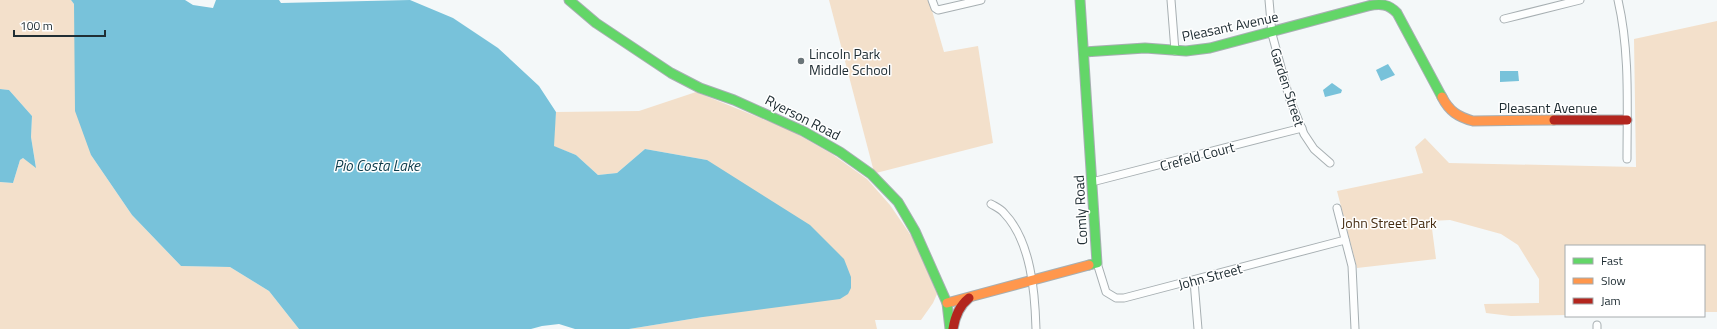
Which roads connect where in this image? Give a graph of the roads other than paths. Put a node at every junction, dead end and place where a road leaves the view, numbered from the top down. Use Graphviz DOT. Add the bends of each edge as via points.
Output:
graph roads {
  1 [pos="569,0"];
  2 [pos="932,0"];
  3 [pos="982,0"];
  4 [pos="1080,0"];
  5 [pos="1172,0"];
  6 [pos="1269,0"];
  7 [pos="1580,0"];
  8 [pos="1618,0"];
  9 [pos="1367,3"];
  10 [pos="1504,19"];
  11 [pos="1272,32"];
  12 [pos="1175,51"];
  13 [pos="1084,52"];
  14 [pos="1627,120"];
  15 [pos="1302,128"];
  16 [pos="1627,159"];
  17 [pos="1330,163"];
  18 [pos="1092,182"];
  19 [pos="991,204"];
  20 [pos="1337,208"];
  21 [pos="1345,240"];
  22 [pos="1097,263"];
  23 [pos="1031,280"];
  24 [pos="1194,281"];
  25 [pos="971,297"];
  26 [pos="947,303"];
  27 [pos="950,329"];
  28 [pos="953,329"];
  29 [pos="1036,329"];
  30 [pos="1198,329"];
  31 [pos="1355,329"];
  1 -- 26 [label="street, Ryerson Road" via="596,22 671,73 700,88 803,131 840,152 871,174 903,210 922,245"];
  2 -- 3 [label="street" via="938,9 942,10"];
  4 -- 13 [label="street, Comly Road"];
  5 -- 12 [label="street"];
  6 -- 11 [label="street, Garden Street"];
  7 -- 10 [label="street"];
  8 -- 14 [label="street" via="1625,40"];
  9 -- 11 [label="street, Pleasant Avenue"];
  9 -- 14 [label="street, Pleasant Avenue" via="1383,4 1397,12 1448,108 1461,118 1480,121"];
  11 -- 12 [label="street, Pleasant Avenue" via="1210,48"];
  11 -- 15 [label="street, Garden Street" via="1289,98"];
  12 -- 13 [label="street, Pleasant Avenue" via="1145,48"];
  13 -- 18 [label="street, Comly Road"];
  14 -- 16 [label="street"];
  15 -- 17 [label="street, Garden Street" via="1314,149"];
  15 -- 18 [label="street, Crefeld Court"];
  18 -- 22 [label="street, Comly Road"];
  19 -- 23 [label="street" via="1004,212 1017,229 1022,239"];
  20 -- 21 [label="street"];
  21 -- 24 [label="street, John Street"];
  21 -- 31 [label="street" via="1352,266"];
  22 -- 23 [label="street, Comly Road"];
  22 -- 24 [label="street, John Street" via="1106,292 1116,298"];
  23 -- 25 [label="street, Comly Road"];
  23 -- 29 [label="street" via="1035,299"];
  24 -- 30 [label="street"];
  25 -- 26 [label="street, Comly Road"];
  25 -- 28 [label="street" via="958,310"];
  26 -- 27 [label="street, Ryerson Road"];
}
